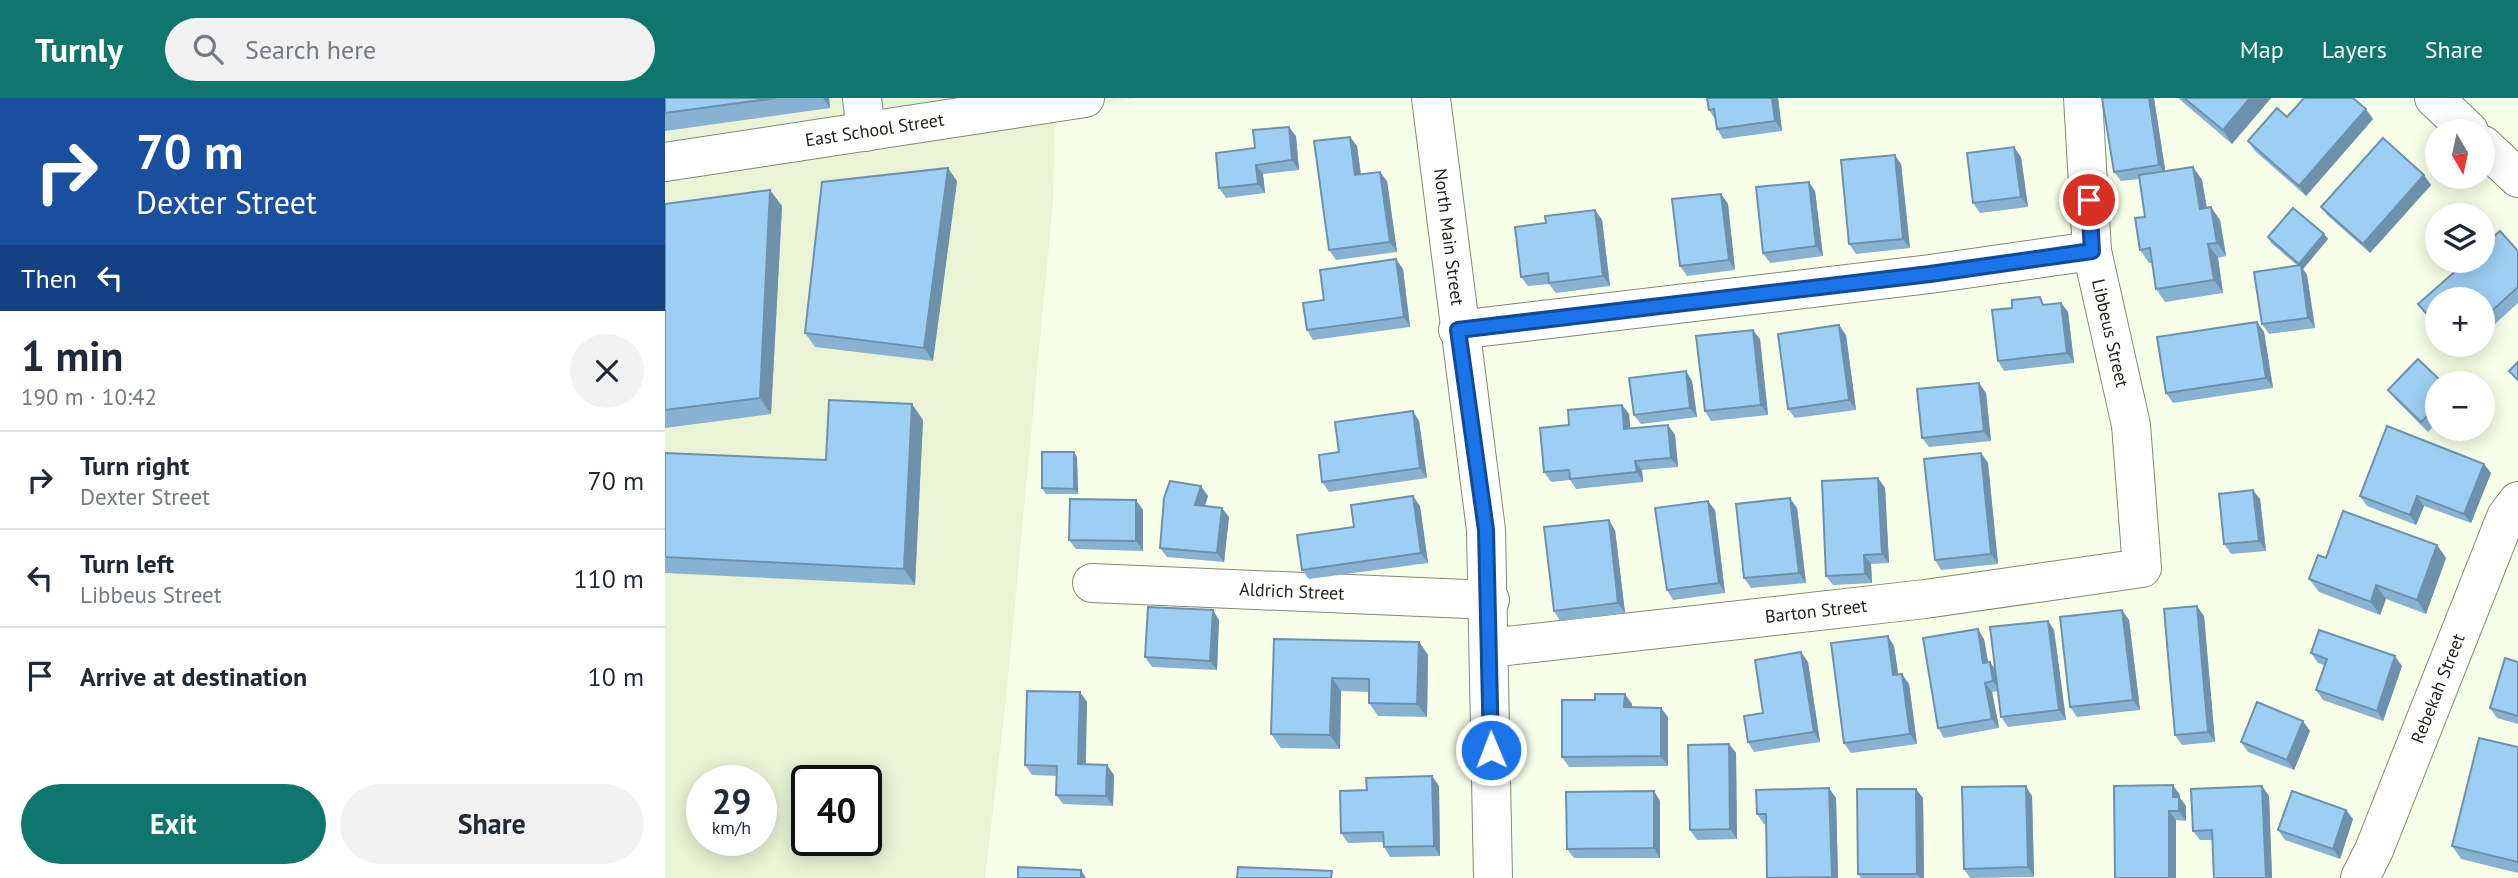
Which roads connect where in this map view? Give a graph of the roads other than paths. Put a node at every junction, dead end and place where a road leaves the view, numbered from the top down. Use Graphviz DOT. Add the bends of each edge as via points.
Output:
graph roads {
  1 [pos="1085,98"];
  2 [pos="1431,98"];
  3 [pos="2083,98"];
  4 [pos="2434,98"];
  5 [pos="864,115"];
  6 [pos="2456,119"];
  7 [pos="2495,156"];
  8 [pos="665,162"];
  9 [pos="2518,178"];
  10 [pos="2092,251"];
  11 [pos="1458,330"];
  12 [pos="2518,501"];
  13 [pos="2141,568"];
  14 [pos="1092,583"];
  15 [pos="1490,600"];
  16 [pos="1489,648"];
  17 [pos="1493,878"];
  18 [pos="2360,878"];
  1 -- 5 [label="street, East School Street"];
  2 -- 11 [label="street, North Main Street"];
  3 -- 10 [label="street, Libbeus Street"];
  4 -- 6 [label="street"];
  5 -- 8 [label="street, East School Street"];
  7 -- 9 [label="street"];
  10 -- 11 [label="street"];
  10 -- 13 [label="street, Libbeus Street" via="2131,425"];
  11 -- 15 [label="street, North Main Street" via="1486,530"];
  12 -- 18 [label="street, Rebekah Street" via="2506,517"];
  13 -- 16 [label="street, Barton Street" via="1925,599"];
  14 -- 15 [label="street, Aldrich Street"];
  15 -- 16 [label="street, North Main Street"];
  16 -- 17 [label="street, North Main Street"];
}
